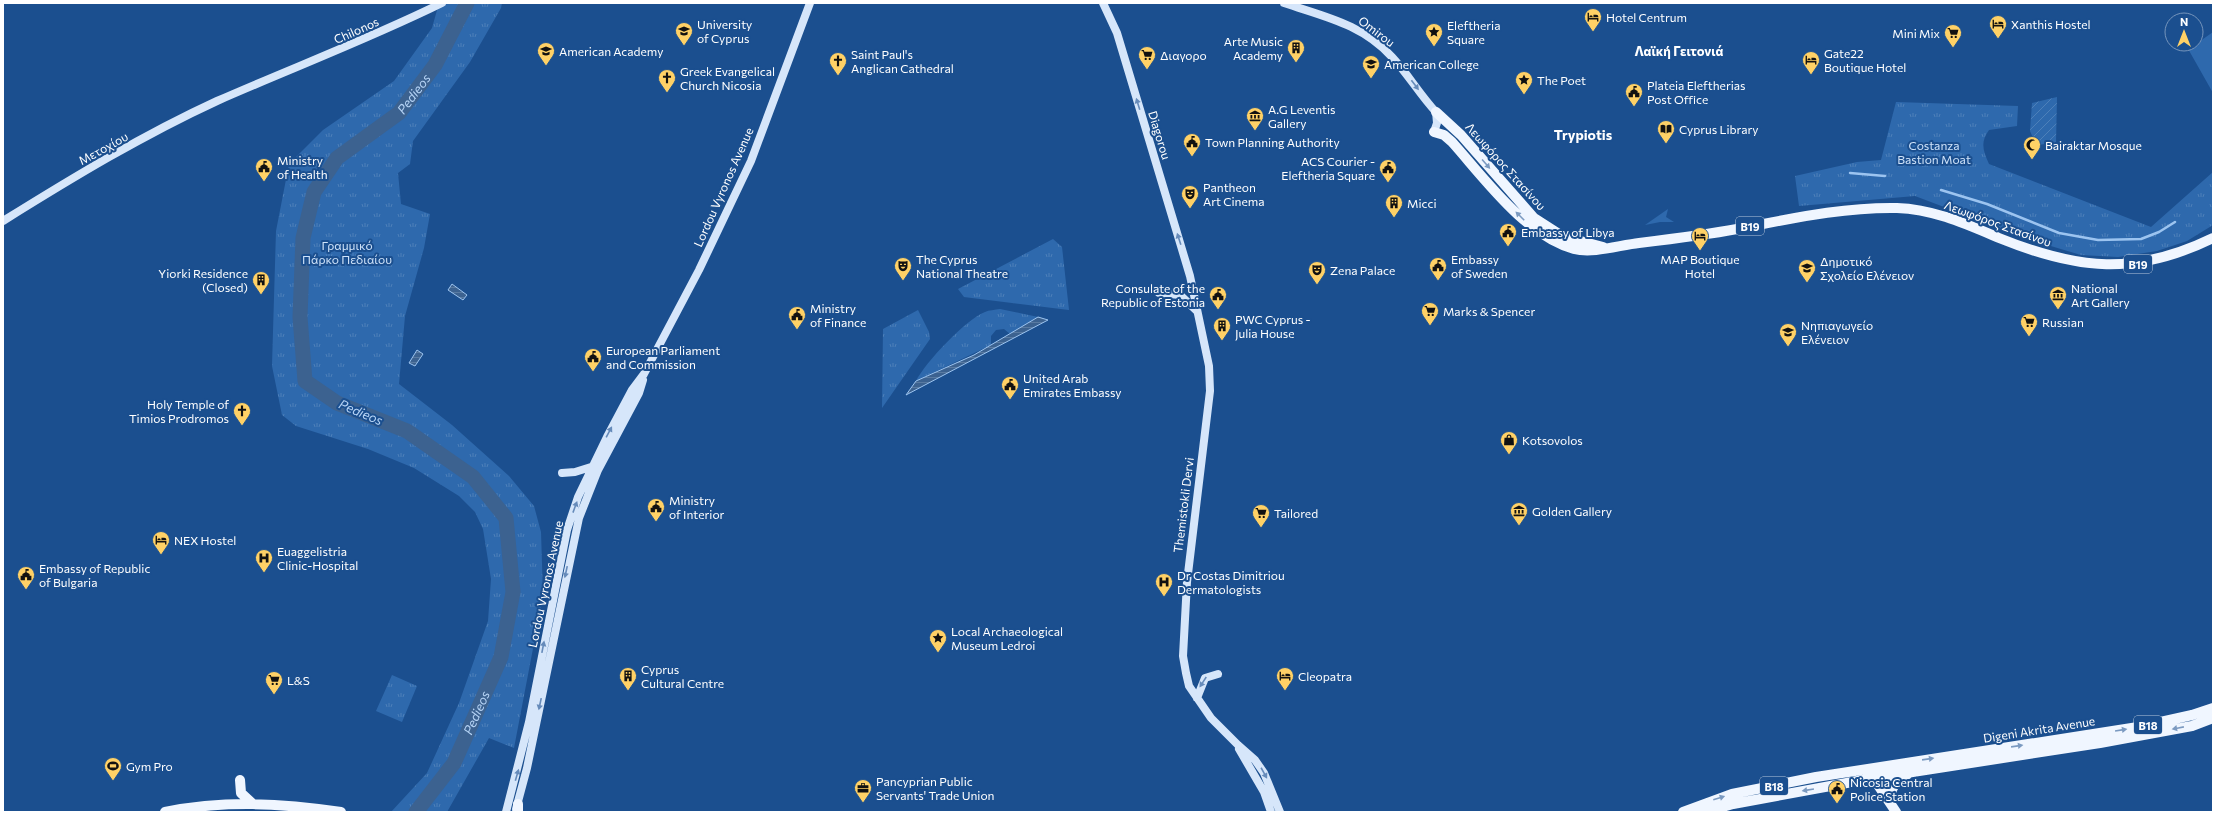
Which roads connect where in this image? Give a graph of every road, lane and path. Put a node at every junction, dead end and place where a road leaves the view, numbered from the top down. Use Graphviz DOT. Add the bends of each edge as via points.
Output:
graph roads {
  1 [pos="810,3"];
  2 [pos="1104,3"];
  3 [pos="1284,3"];
  4 [pos="440,4"];
  5 [pos="255,85"];
  6 [pos="1436,112"];
  7 [pos="1434,132"];
  8 [pos="3,221"];
  9 [pos="2213,238"];
  10 [pos="1605,247"];
  11 [pos="1190,276"];
  12 [pos="1159,293"];
  13 [pos="1198,312"];
  14 [pos="644,374"];
  15 [pos="591,467"];
  16 [pos="562,473"];
  17 [pos="1218,674"];
  18 [pos="1197,698"];
  19 [pos="2213,708"];
  20 [pos="2213,718"];
  21 [pos="1238,745"];
  22 [pos="1867,768"];
  23 [pos="1914,772"];
  24 [pos="1874,778"];
  25 [pos="240,780"];
  26 [pos="1890,803"];
  27 [pos="253,804"];
  28 [pos="210,808"];
  29 [pos="224,808"];
  30 [pos="517,809"];
  31 [pos="165,812"];
  32 [pos="341,812"];
  33 [pos="506,812"];
  34 [pos="1271,812"];
  35 [pos="1280,812"];
  36 [pos="1682,812"];
  37 [pos="1705,812"];
  38 [pos="1896,812"];
  1 -- 14 [label="main road, Lordou Vyronos Avenue" via="751,161 699,270"];
  11 -- 2 [label="main road, Diagorou, one-way" via="1116,33"];
  3 -- 6 [label="main road, Omirou, one-way" via="1355,27 1368,36 1392,57"];
  4 -- 5 [label="main road, Chilonos"];
  5 -- 8 [label="main road, Μετοχίου" via="217,102 85,172"];
  6 -- 7 [label="main road" via="1437,123"];
  6 -- 10 [label="main road, Λεωφόρος Στασίνου / B19, one-way" via="1461,135 1534,218 1562,236"];
  10 -- 7 [label="main road, Λεωφόρος Στασίνου / B19, one-way" via="1583,251 1545,236 1512,209 1452,142 1444,135"];
  9 -- 10 [label="main road, Λεωφόρος Στασίνου / B19" via="2160,260 2117,265 2087,264 2058,258 2006,241 1953,219 1896,208 1814,215 1709,234"];
  11 -- 13 [label="main road, Themistokli Dervi"];
  12 -- 13 [label="main road" via="1180,294"];
  13 -- 18 [label="main road, Themistokli Dervi" via="1209,366 1210,391 1188,568 1183,656 1189,686"];
  15 -- 14 [label="main road, Lordou Vyronos Avenue, one-way" via="632,390"];
  14 -- 30 [label="main road, Lordou Vyronos Avenue, one-way" via="639,393 598,470 579,518"];
  15 -- 16 [label="main road"];
  33 -- 15 [label="main road, Lordou Vyronos Avenue, one-way" via="527,730 567,530"];
  17 -- 18 [label="main road, one-way" via="1205,678"];
  18 -- 21 [label="main road, Themistokli Dervi" via="1211,718"];
  22 -- 19 [label="main road, Digeni Akrita Avenue / B18, one-way" via="2138,727"];
  20 -- 23 [label="main road, Digeni Akrita Avenue / B18, one-way" via="2192,726 2056,751"];
  21 -- 34 [label="main road, Themistokli Dervi" via="1264,792"];
  21 -- 35 [label="main road, Themistokli Dervi, one-way" via="1255,760 1264,773"];
  22 -- 24 [label="main road"];
  36 -- 22 [label="main road, B18, one-way" via="1732,794"];
  23 -- 24 [label="main road, Digeni Akrita Avenue / B18"];
  23 -- 26 [label="main road" via="1901,777 1892,788"];
  24 -- 26 [label="main road"];
  24 -- 37 [label="main road, B18, one-way" via="1719,807"];
  25 -- 27 [label="main road" via="241,793"];
  26 -- 38 [label="main road"];
  27 -- 29 [label="main road"];
  27 -- 32 [label="main road" via="300,806"];
  28 -- 29 [label="main road"];
  28 -- 31 [label="main road"];
}
